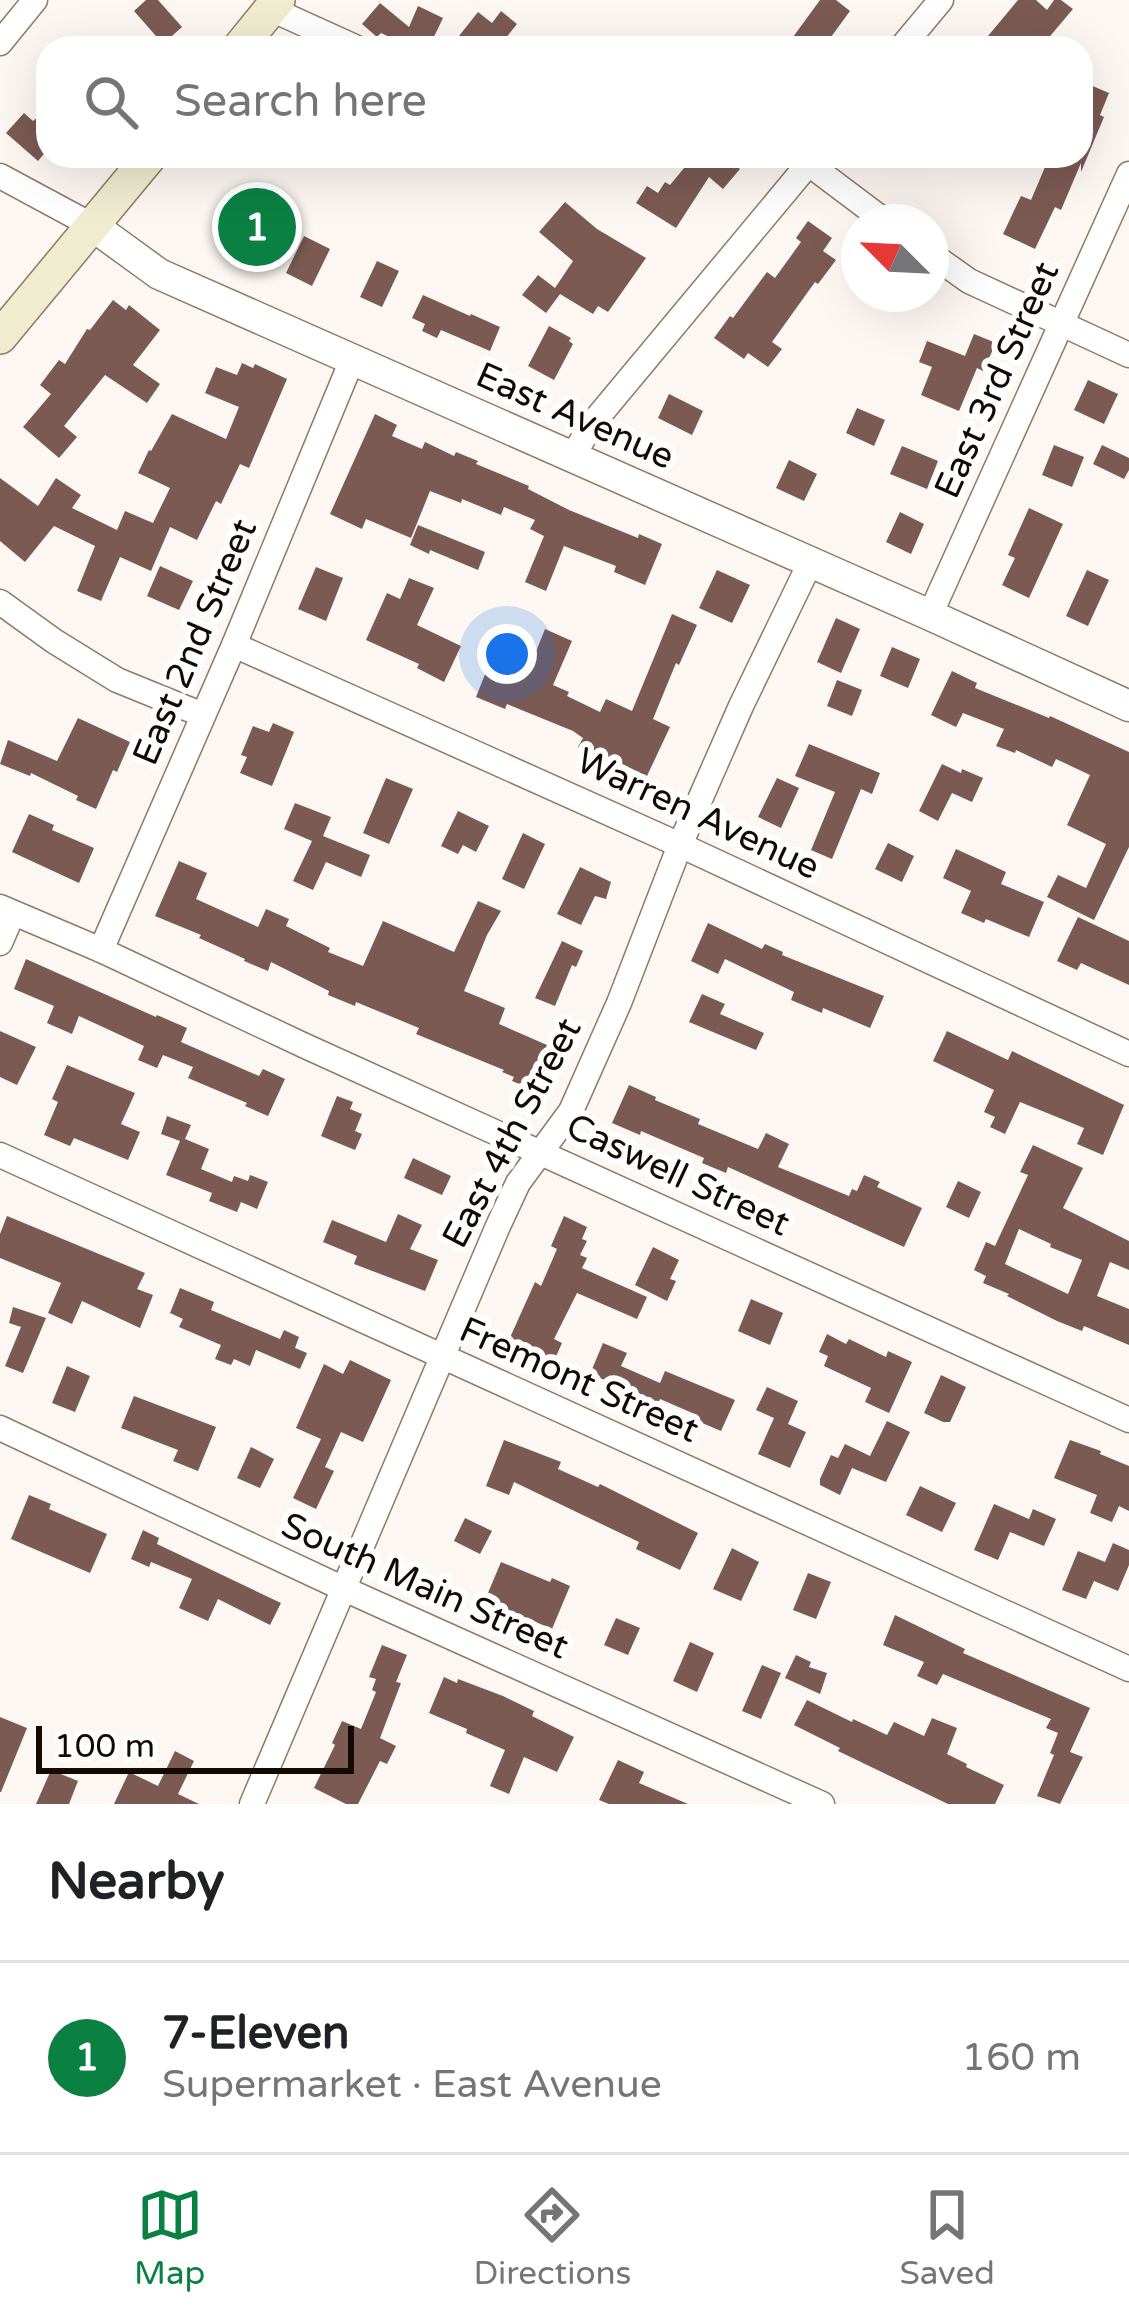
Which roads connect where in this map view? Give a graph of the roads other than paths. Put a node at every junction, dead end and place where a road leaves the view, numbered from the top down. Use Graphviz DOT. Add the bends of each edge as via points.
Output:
graph roads {
  1 [pos="35,0"];
  2 [pos="941,0"];
  3 [pos="275,4"];
  4 [pos="249,36"];
  5 [pos="335,36"];
  6 [pos="911,36"];
  7 [pos="0,43"];
  8 [pos="140,168"];
  9 [pos="805,168"];
  10 [pos="822,168"];
  11 [pos="1129,174"];
  12 [pos="0,176"];
  13 [pos="865,204"];
  14 [pos="93,226"];
  15 [pos="949,267"];
  16 [pos="1062,325"];
  17 [pos="0,338"];
  18 [pos="1129,355"];
  19 [pos="352,361"];
  20 [pos="572,457"];
  21 [pos="810,563"];
  22 [pos="0,602"];
  23 [pos="930,615"];
  24 [pos="234,645"];
  25 [pos="1129,706"];
  26 [pos="203,715"];
  27 [pos="680,845"];
  28 [pos="7,910"];
  29 [pos="0,943"];
  30 [pos="101,950"];
  31 [pos="1129,1054"];
  32 [pos="541,1152"];
  33 [pos="0,1155"];
  34 [pos="443,1358"];
  35 [pos="1129,1420"];
  36 [pos="0,1428"];
  37 [pos="342,1588"];
  38 [pos="1129,1669"];
  39 [pos="251,1804"];
  40 [pos="822,1804"];
  1 -- 7 [label="street"];
  2 -- 6 [label="street"];
  3 -- 4 [label="main road"];
  3 -- 5 [label="street"];
  8 -- 14 [label="main road"];
  9 -- 20 [label="street"];
  10 -- 13 [label="street"];
  11 -- 16 [label="street, East 3rd Street"];
  12 -- 14 [label="street, East Avenue"];
  14 -- 17 [label="main road"];
  14 -- 19 [label="street, East Avenue" via="159,274"];
  15 -- 16 [label="street"];
  16 -- 18 [label="street"];
  16 -- 23 [label="street, East 3rd Street"];
  19 -- 20 [label="street, East Avenue"];
  19 -- 24 [label="street, East 2nd Street"];
  20 -- 21 [label="street, East Avenue"];
  21 -- 23 [label="street, East Avenue"];
  21 -- 27 [label="street, East 4th Street"];
  22 -- 26 [label="street" via="117,680"];
  23 -- 25 [label="street, East Avenue"];
  24 -- 26 [label="street, East 2nd Street"];
  24 -- 27 [label="street, Warren Avenue"];
  26 -- 30 [label="street, East 2nd Street"];
  27 -- 31 [label="street, Warren Avenue"];
  27 -- 32 [label="street, East 4th Street" via="572,1111"];
  28 -- 29 [label="street"];
  28 -- 30 [label="street, Caswell Street"];
  30 -- 32 [label="street, Caswell Street"];
  32 -- 34 [label="street, East 4th Street" via="518,1183"];
  32 -- 35 [label="street, Caswell Street"];
  33 -- 34 [label="street, Fremont Street"];
  34 -- 37 [label="street, East 4th Street"];
  34 -- 38 [label="street, Fremont Street"];
  36 -- 37 [label="street, South Main Street"];
  37 -- 39 [label="street, East 4th Street"];
  37 -- 40 [label="street, South Main Street"];
}
